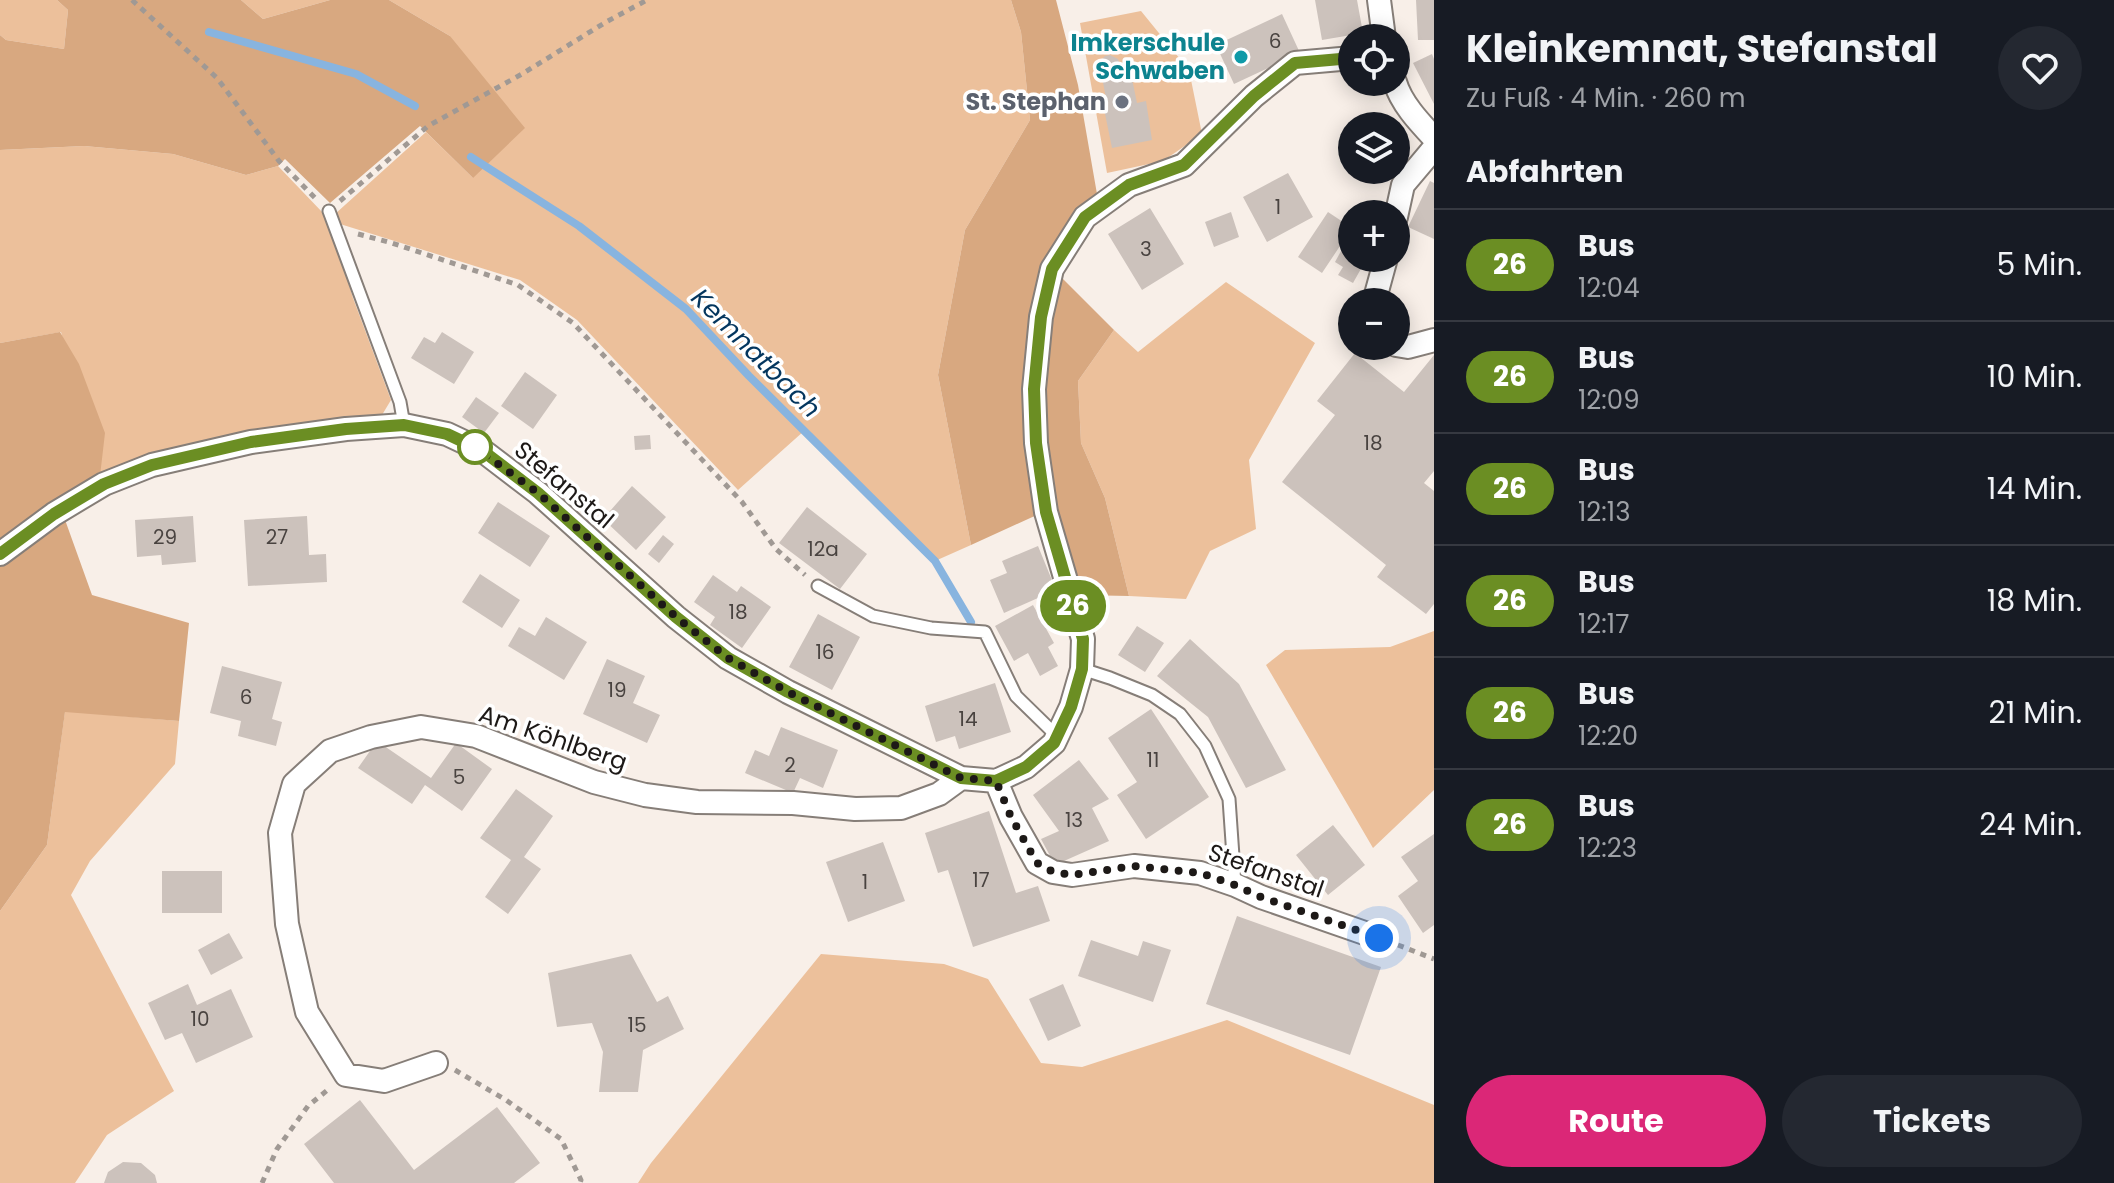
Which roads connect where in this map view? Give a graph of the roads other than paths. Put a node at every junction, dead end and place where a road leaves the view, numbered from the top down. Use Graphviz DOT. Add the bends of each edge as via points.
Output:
graph roads {
  1 [pos="1379,0"];
  2 [pos="1382,24"];
  3 [pos="1338,59"];
  4 [pos="1402,96"];
  5 [pos="1434,138"];
  6 [pos="1434,148"];
  7 [pos="1400,200"];
  8 [pos="329,211"];
  9 [pos="1434,340"];
  10 [pos="1410,346"];
  11 [pos="404,425"];
  12 [pos="0,554"];
  13 [pos="818,586"];
  14 [pos="1082,669"];
  15 [pos="1058,737"];
  16 [pos="961,778"];
  17 [pos="996,781"];
  18 [pos="1235,885"];
  19 [pos="1379,938"];
  20 [pos="436,1063"];
  1 -- 2 [label="street"];
  3 -- 14 [label="street" via="1295,63 1184,165 1129,185 1085,217 1052,269 1039,332 1036,443 1046,512 1083,639"];
  4 -- 5 [label="street"];
  6 -- 7 [label="street" via="1403,185"];
  8 -- 11 [label="lane"];
  9 -- 10 [label="street"];
  11 -- 12 [label="street, Stefanstal" via="251,442 152,465 104,484"];
  11 -- 16 [label="street, Stefanstal" via="447,434 483,451 728,658"];
  13 -- 15 [label="lane" via="873,616 985,632 1016,696"];
  14 -- 15 [label="street"];
  14 -- 18 [label="lane" via="1152,695 1180,714 1205,746 1229,799"];
  15 -- 17 [label="street" via="1026,767"];
  16 -- 17 [label="street, Stefanstal"];
  16 -- 20 [label="street, Am Köhlberg" via="939,794 901,808 855,809 645,795 594,782 476,736 421,727 330,751 294,784 280,833 287,924 307,1012 346,1075 384,1081"];
  17 -- 18 [label="street, Stefanstal" via="1037,863 1053,872 1072,875 1134,866 1200,873"];
  18 -- 19 [label="street, Stefanstal"];
}
